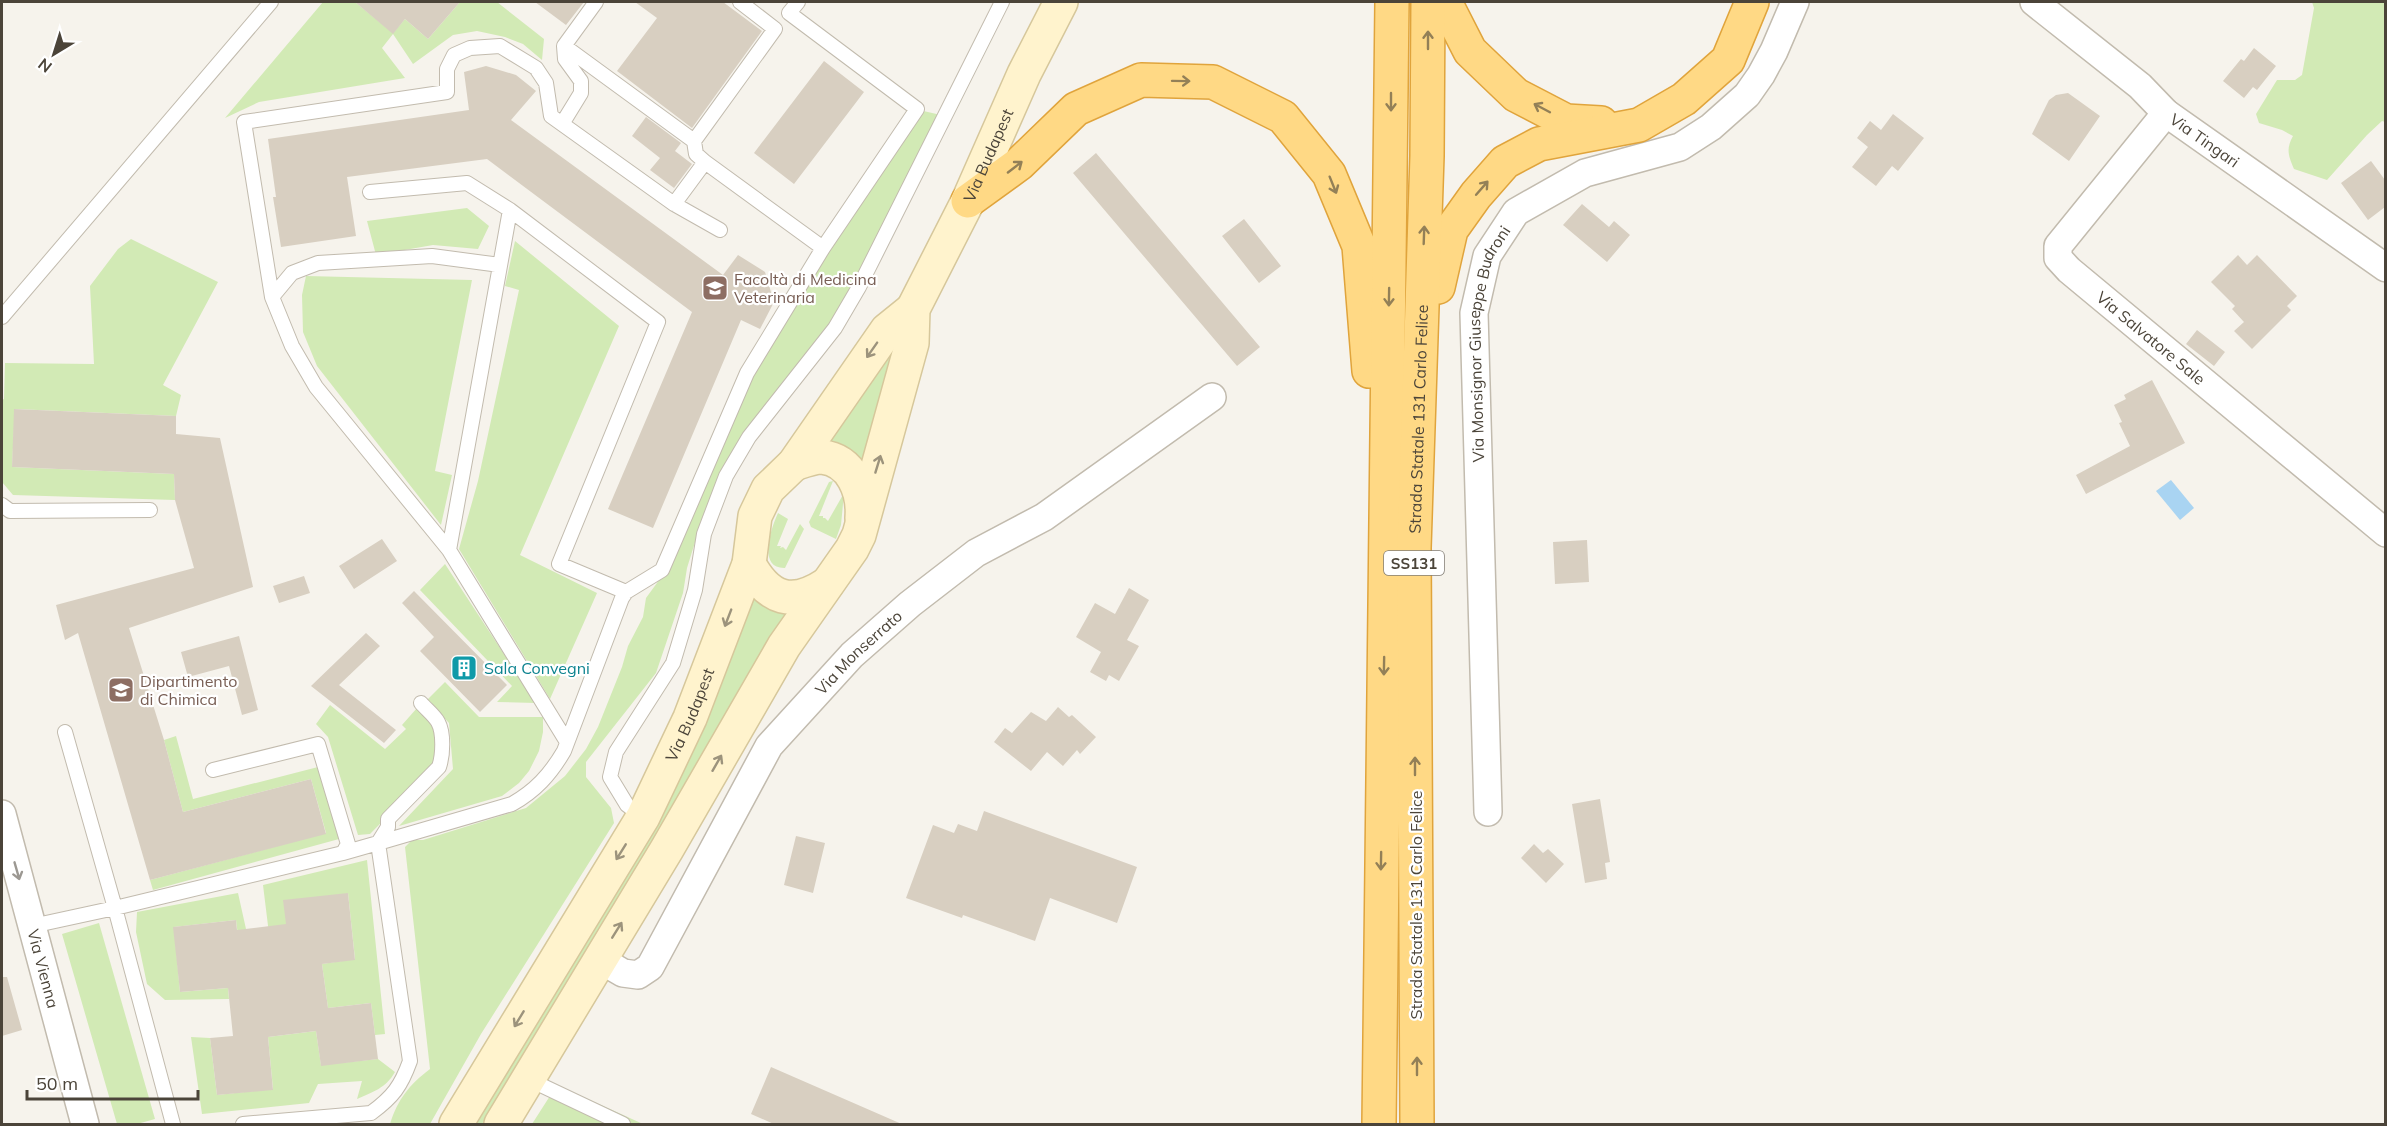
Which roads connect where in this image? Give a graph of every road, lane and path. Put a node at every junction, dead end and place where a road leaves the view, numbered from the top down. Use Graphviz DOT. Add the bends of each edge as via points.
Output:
graph roads {
  1 [pos="272,2"];
  2 [pos="596,2"];
  3 [pos="740,2"];
  4 [pos="1002,2"];
  5 [pos="1061,2"];
  6 [pos="1392,2"];
  7 [pos="1428,2"];
  8 [pos="1445,2"];
  9 [pos="1752,2"];
  10 [pos="1795,2"];
  11 [pos="2034,2"];
  12 [pos="793,7"];
  13 [pos="775,29"];
  14 [pos="564,46"];
  15 [pos="2166,113"];
  16 [pos="562,124"];
  17 [pos="1639,125"];
  18 [pos="694,141"];
  19 [pos="705,162"];
  20 [pos="370,192"];
  21 [pos="968,201"];
  22 [pos="674,204"];
  23 [pos="510,210"];
  24 [pos="720,230"];
  25 [pos="823,248"];
  26 [pos="500,265"];
  27 [pos="2385,268"];
  28 [pos="273,297"];
  29 [pos="913,309"];
  30 [pos="2,317"];
  31 [pos="1212,397"];
  32 [pos="794,464"];
  33 [pos="2,505"];
  34 [pos="150,510"];
  35 [pos="861,520"];
  36 [pos="2385,533"];
  37 [pos="1414,548"];
  38 [pos="449,550"];
  39 [pos="749,564"];
  40 [pos="827,584"];
  41 [pos="626,592"];
  42 [pos="1385,608"];
  43 [pos="421,704"];
  44 [pos="65,732"];
  45 [pos="567,742"];
  46 [pos="213,770"];
  47 [pos="1488,812"];
  48 [pos="2,814"];
  49 [pos="643,817"];
  50 [pos="378,843"];
  51 [pos="343,853"];
  52 [pos="115,908"];
  53 [pos="32,926"];
  54 [pos="599,959"];
  55 [pos="528,1079"];
  56 [pos="85,1125"];
  57 [pos="173,1125"];
  58 [pos="243,1125"];
  59 [pos="456,1125"];
  60 [pos="501,1125"];
  61 [pos="623,1125"];
  62 [pos="1379,1125"];
  63 [pos="1417,1125"];
  1 -- 30 [label="lane"];
  2 -- 14 [label="lane"];
  3 -- 13 [label="lane"];
  4 -- 49 [label="lane" via="859,287 829,336 749,437 726,477 704,534 695,590 673,663 616,752 610,777 627,806"];
  5 -- 21 [label="main road, Via Budapest" via="1024,74"];
  6 -- 42 [label="highway, Strada Statale 131 Carlo Felice / SS131, one-way"];
  37 -- 7 [label="highway, Strada Statale 131 Carlo Felice / SS131, one-way"];
  17 -- 8 [label="highway, one-way" via="1566,121 1516,95 1470,51"];
  9 -- 17 [label="highway" via="1728,60 1684,99"];
  10 -- 47 [label="street, Via Monsignor Giuseppe Budroni" via="1761,75 1747,95 1711,128 1680,147 1575,178 1516,212 1487,256 1474,313"];
  11 -- 15 [label="street, Via Tingari" via="2140,86"];
  12 -- 13 [label="lane"];
  12 -- 25 [label="lane" via="917,109"];
  13 -- 18 [label="lane"];
  14 -- 16 [label="lane" via="565,59 581,81 580,93"];
  14 -- 18 [label="lane"];
  15 -- 27 [label="street, Via Tingari"];
  15 -- 36 [label="street, Via Salvatore Sale" via="2058,246 2058,258"];
  16 -- 22 [label="lane"];
  16 -- 28 [label="lane" via="551,116 546,83 536,68 500,46 470,48 454,55 447,69 447,92 244,122"];
  37 -- 17 [label="highway, one-way" via="1439,277 1451,230 1505,162 1539,144"];
  18 -- 19 [label="lane" via="696,154"];
  19 -- 22 [label="lane"];
  19 -- 25 [label="lane"];
  20 -- 23 [label="lane" via="467,183"];
  21 -- 29 [label="main road, Via Budapest"];
  21 -- 42 [label="highway, one-way" via="1019,164 1076,109 1141,80 1213,82 1283,117 1329,174 1359,246"];
  22 -- 24 [label="lane"];
  23 -- 26 [label="lane"];
  23 -- 41 [label="lane" via="658,322 559,564"];
  25 -- 41 [label="lane" via="747,372 662,570"];
  26 -- 28 [label="lane" via="432,256 318,263 292,273"];
  26 -- 38 [label="lane"];
  28 -- 38 [label="lane" via="292,346 316,387"];
  29 -- 32 [label="main road, Via Budapest, one-way" via="887,330"];
  35 -- 29 [label="main road, Via Budapest, one-way" via="912,343"];
  31 -- 54 [label="street, Via Monserrato" via="1044,517 976,553 852,655 769,746 650,967 638,975 623,973"];
  32 -- 35 [label="main road" via="820,457 840,463 860,490"];
  32 -- 39 [label="main road, Via Budapest" via="768,489 761,502 755,516"];
  33 -- 34 [label="lane" via="10,511"];
  35 -- 40 [label="main road, Via Budapest" via="852,549"];
  63 -- 37 [label="highway, Strada Statale 131 Carlo Felice / SS131, one-way"];
  38 -- 45 [label="lane"];
  39 -- 40 [label="main road" via="771,592 785,596 811,595"];
  39 -- 49 [label="main road, Via Budapest, one-way" via="690,718"];
  54 -- 40 [label="main road, Via Budapest, one-way" via="784,646"];
  41 -- 45 [label="lane"];
  42 -- 62 [label="highway, Strada Statale 131 Carlo Felice / SS131, one-way"];
  43 -- 50 [label="lane" via="441,728 442,759 387,819 388,827"];
  44 -- 52 [label="lane"];
  45 -- 50 [label="lane" via="555,768 532,793 512,804"];
  46 -- 51 [label="lane" via="318,744 348,844"];
  48 -- 53 [label="street, Via Vienna, one-way"];
  49 -- 59 [label="main road, Via Budapest, one-way"];
  50 -- 51 [label="lane"];
  50 -- 58 [label="lane" via="410,1061 398,1089 371,1113"];
  51 -- 52 [label="lane"];
  52 -- 53 [label="lane"];
  52 -- 57 [label="lane"];
  53 -- 56 [label="street, Via Vienna"];
  54 -- 55 [label="main road, Via Budapest"];
  55 -- 60 [label="main road, Via Budapest"];
  55 -- 61 [label="lane"];
}
